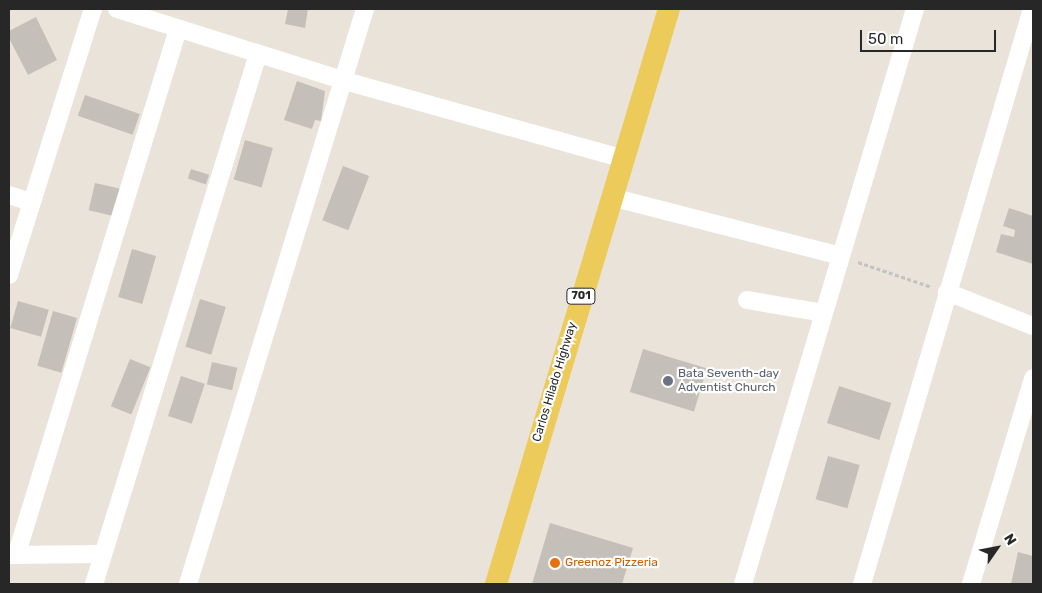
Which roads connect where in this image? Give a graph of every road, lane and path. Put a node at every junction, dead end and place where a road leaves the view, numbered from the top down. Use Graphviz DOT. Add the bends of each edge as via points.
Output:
graph roads {
  1 [pos="93,9"];
  2 [pos="117,9"];
  3 [pos="365,9"];
  4 [pos="670,9"];
  5 [pos="915,9"];
  6 [pos="1032,9"];
  7 [pos="178,29"];
  8 [pos="258,54"];
  9 [pos="345,81"];
  10 [pos="624,159"];
  11 [pos="9,195"];
  12 [pos="611,197"];
  13 [pos="31,202"];
  14 [pos="840,256"];
  15 [pos="9,275"];
  16 [pos="947,292"];
  17 [pos="747,300"];
  18 [pos="823,313"];
  19 [pos="1033,326"];
  20 [pos="1033,378"];
  21 [pos="13,554"];
  22 [pos="102,554"];
  23 [pos="94,584"];
  24 [pos="188,584"];
  25 [pos="496,584"];
  26 [pos="743,584"];
  27 [pos="862,584"];
  28 [pos="971,584"];
  1 -- 13 [label="street"];
  2 -- 7 [label="street"];
  3 -- 9 [label="street"];
  4 -- 10 [label="main road, Carlos Hilado Highway / 701"];
  5 -- 14 [label="street"];
  6 -- 16 [label="street"];
  7 -- 8 [label="street"];
  7 -- 21 [label="street"];
  8 -- 9 [label="street"];
  8 -- 22 [label="street"];
  9 -- 10 [label="street"];
  9 -- 24 [label="street"];
  10 -- 12 [label="main road, Carlos Hilado Highway / 701"];
  11 -- 13 [label="street"];
  12 -- 14 [label="street"];
  12 -- 25 [label="main road, Carlos Hilado Highway / 701"];
  13 -- 15 [label="street"];
  14 -- 16 [label="path"];
  14 -- 18 [label="street"];
  16 -- 19 [label="street"];
  16 -- 27 [label="street"];
  17 -- 18 [label="street"];
  18 -- 26 [label="street"];
  20 -- 28 [label="street"];
  21 -- 22 [label="street"];
  22 -- 23 [label="street"];
}
